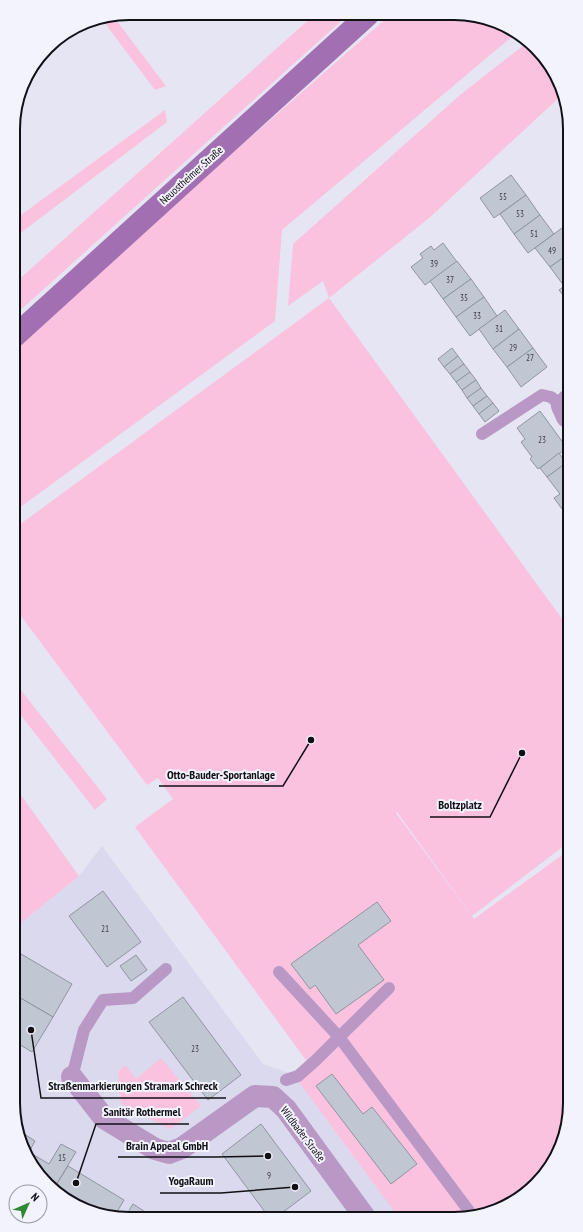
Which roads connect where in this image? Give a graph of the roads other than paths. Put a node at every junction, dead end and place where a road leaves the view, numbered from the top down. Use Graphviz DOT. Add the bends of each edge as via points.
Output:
graph roads {
  1 [pos="361,20"];
  2 [pos="20,331"];
  3 [pos="563,406"];
  4 [pos="482,434"];
  5 [pos="166,969"];
  6 [pos="279,972"];
  7 [pos="389,988"];
  8 [pos="339,1037"];
  9 [pos="72,1078"];
  10 [pos="286,1080"];
  11 [pos="469,1211"];
  12 [pos="361,1212"];
  1 -- 2 [label="main road, Neuostheimer Straße"];
  3 -- 4 [label="lane" via="551,397 542,395"];
  5 -- 9 [label="lane" via="133,998 104,1000 84,1030"];
  6 -- 8 [label="lane"];
  7 -- 8 [label="lane"];
  8 -- 10 [label="lane" via="298,1076"];
  8 -- 11 [label="lane"];
  9 -- 12 [label="street, Wildbader Straße" via="104,1118 155,1149 169,1153 182,1148 255,1096 273,1097 286,1110"];
}
